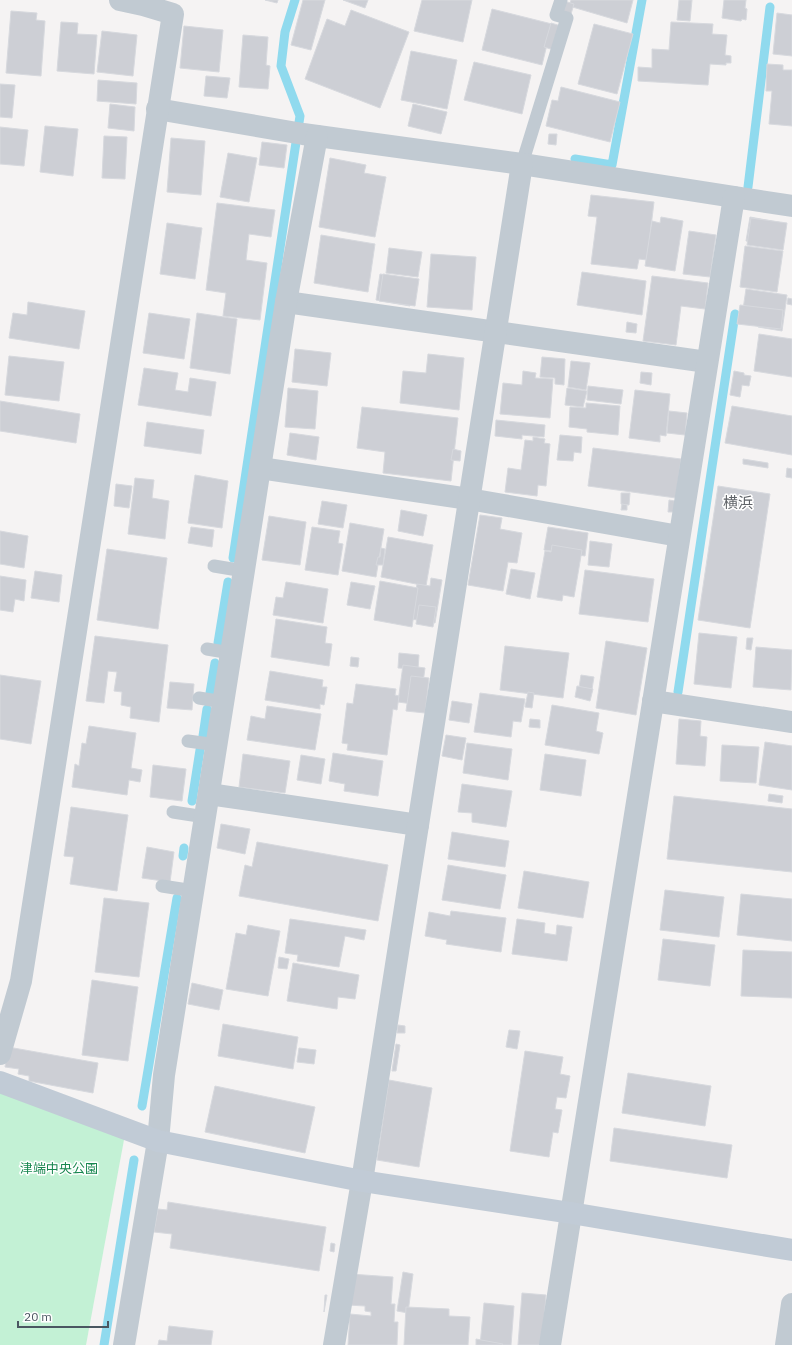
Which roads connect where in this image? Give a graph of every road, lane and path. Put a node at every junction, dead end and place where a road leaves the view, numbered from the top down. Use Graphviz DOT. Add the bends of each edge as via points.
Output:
graph roads {
  1 [pos="120,0"];
  2 [pos="561,0"];
  3 [pos="174,7"];
  4 [pos="157,109"];
  5 [pos="303,134"];
  6 [pos="522,164"];
  7 [pos="734,197"];
  8 [pos="792,206"];
  9 [pos="286,302"];
  10 [pos="496,332"];
  11 [pos="707,362"];
  12 [pos="260,468"];
  13 [pos="469,499"];
  14 [pos="679,536"];
  15 [pos="214,566"];
  16 [pos="244,571"];
  17 [pos="207,649"];
  18 [pos="231,653"];
  19 [pos="200,698"];
  20 [pos="653,701"];
  21 [pos="224,702"];
  22 [pos="792,722"];
  23 [pos="188,741"];
  24 [pos="217,745"];
  25 [pos="209,794"];
  26 [pos="173,812"];
  27 [pos="205,817"];
  28 [pos="418,825"];
  29 [pos="162,886"];
  30 [pos="194,891"];
  31 [pos="0,1054"];
  32 [pos="0,1082"];
  33 [pos="158,1141"];
  34 [pos="362,1181"];
  35 [pos="571,1213"];
  36 [pos="792,1250"];
  37 [pos="792,1304"];
  38 [pos="124,1345"];
  39 [pos="334,1345"];
  40 [pos="550,1345"];
  41 [pos="786,1345"];
  1 -- 3 [label="street" via="143,5"];
  2 -- 6 [label="lane" via="556,15 567,18"];
  3 -- 4 [label="street"];
  4 -- 5 [label="street"];
  4 -- 31 [label="street" via="21,981"];
  5 -- 6 [label="street"];
  5 -- 9 [label="street"];
  6 -- 7 [label="street"];
  6 -- 10 [label="street"];
  7 -- 8 [label="street"];
  7 -- 11 [label="street"];
  9 -- 10 [label="street"];
  9 -- 12 [label="street"];
  10 -- 11 [label="street"];
  10 -- 13 [label="street"];
  11 -- 14 [label="street"];
  12 -- 13 [label="street"];
  12 -- 16 [label="street"];
  13 -- 14 [label="street"];
  13 -- 28 [label="street"];
  14 -- 20 [label="street"];
  15 -- 16 [label="lane"];
  16 -- 18 [label="street"];
  17 -- 18 [label="lane"];
  18 -- 21 [label="street"];
  19 -- 21 [label="lane"];
  20 -- 22 [label="street"];
  20 -- 35 [label="street"];
  21 -- 24 [label="street"];
  23 -- 24 [label="lane"];
  24 -- 25 [label="street"];
  25 -- 27 [label="street"];
  25 -- 28 [label="street"];
  26 -- 27 [label="lane"];
  27 -- 30 [label="street"];
  28 -- 34 [label="street"];
  29 -- 30 [label="lane"];
  30 -- 33 [label="street" via="164,1075"];
  32 -- 33 [label="street"];
  33 -- 34 [label="street"];
  33 -- 38 [label="street"];
  34 -- 35 [label="street"];
  34 -- 39 [label="street"];
  35 -- 36 [label="street"];
  35 -- 40 [label="street"];
  37 -- 41 [label="street"];
}
